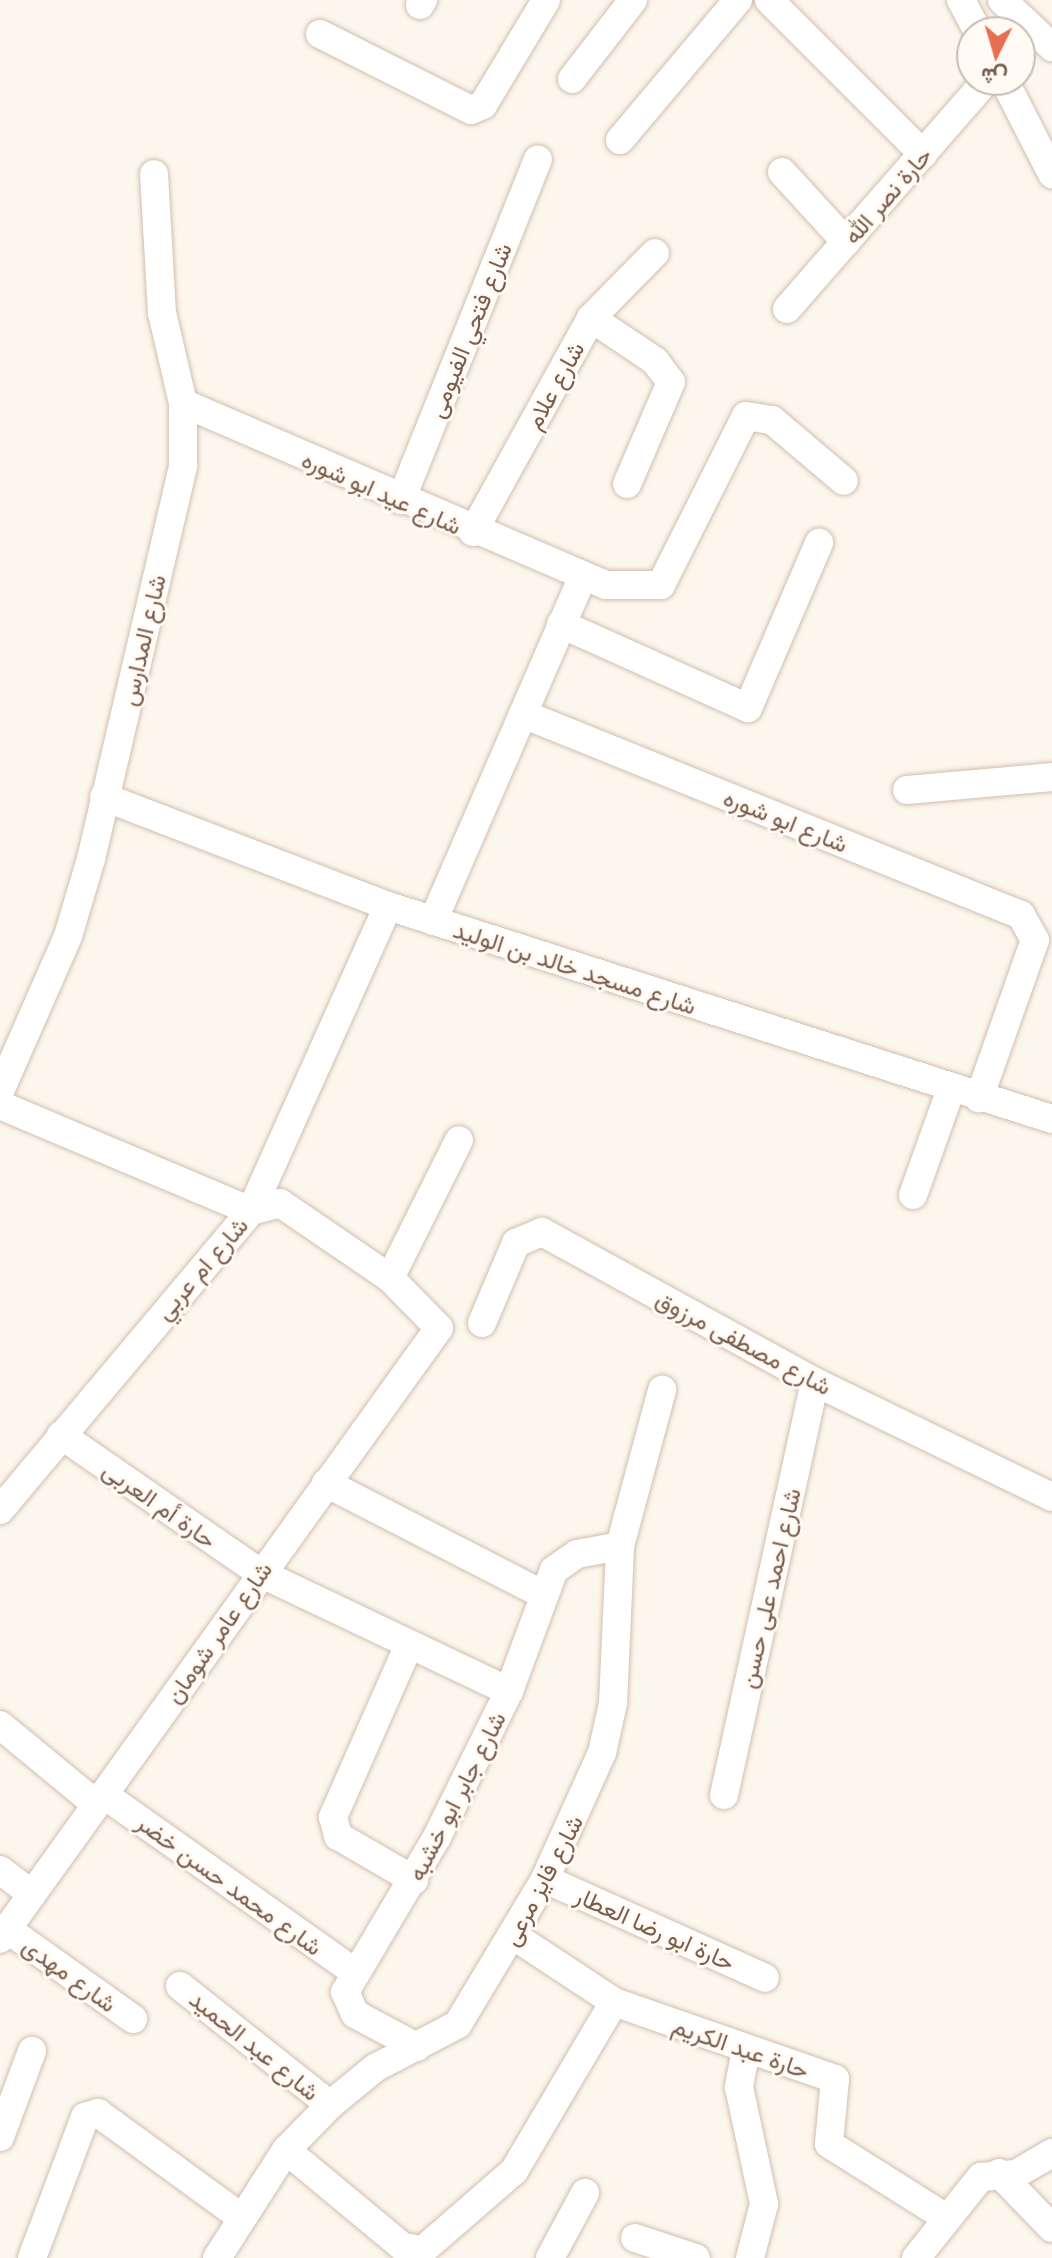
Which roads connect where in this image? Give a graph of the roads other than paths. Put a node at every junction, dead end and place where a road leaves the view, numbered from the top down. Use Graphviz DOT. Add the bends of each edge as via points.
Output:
graph roads {
  1 [pos="546,0"];
  2 [pos="633,0"];
  3 [pos="738,0"];
  4 [pos="769,0"];
  5 [pos="1002,0"];
  6 [pos="320,34"];
  7 [pos="1052,47"];
  8 [pos="572,79"];
  9 [pos="973,96"];
  10 [pos="1012,96"];
  11 [pos="620,140"];
  12 [pos="923,154"];
  13 [pos="538,160"];
  14 [pos="782,172"];
  15 [pos="154,174"];
  16 [pos="1052,174"];
  17 [pos="846,242"];
  18 [pos="655,253"];
  19 [pos="787,309"];
  20 [pos="591,318"];
  21 [pos="183,403"];
  22 [pos="844,481"];
  23 [pos="627,484"];
  24 [pos="401,500"];
  25 [pos="473,532"];
  26 [pos="819,543"];
  27 [pos="581,580"];
  28 [pos="561,624"];
  29 [pos="523,714"];
  30 [pos="1052,777"];
  31 [pos="907,790"];
  32 [pos="104,797"];
  33 [pos="388,906"];
  34 [pos="433,921"];
  35 [pos="951,1089"];
  36 [pos="0,1091"];
  37 [pos="979,1098"];
  38 [pos="0,1105"];
  39 [pos="1052,1119"];
  40 [pos="459,1140"];
  41 [pos="913,1195"];
  42 [pos="251,1211"];
  43 [pos="390,1278"];
  44 [pos="482,1323"];
  45 [pos="815,1382"];
  46 [pos="662,1390"];
  47 [pos="61,1435"];
  48 [pos="326,1483"];
  49 [pos="1052,1497"];
  50 [pos="0,1510"];
  51 [pos="620,1546"];
  52 [pos="260,1573"];
  53 [pos="540,1593"];
  54 [pos="408,1647"];
  55 [pos="509,1691"];
  56 [pos="0,1725"];
  57 [pos="724,1795"];
  58 [pos="100,1799"];
  59 [pos="0,1870"];
  60 [pos="545,1879"];
  61 [pos="414,1880"];
  62 [pos="32,1894"];
  63 [pos="4,1934"];
  64 [pos="514,1936"];
  65 [pos="356,1973"];
  66 [pos="765,1978"];
  67 [pos="180,1986"];
  68 [pos="614,2002"];
  69 [pos="133,2019"];
  70 [pos="417,2047"];
  71 [pos="746,2050"];
  72 [pos="32,2051"];
  73 [pos="330,2105"];
  74 [pos="0,2137"];
  75 [pos="286,2150"];
  76 [pos="1052,2153"];
  77 [pos="999,2173"];
  78 [pos="585,2193"];
  79 [pos="945,2217"];
  80 [pos="242,2218"];
  81 [pos="1052,2228"];
  82 [pos="635,2238"];
  83 [pos="32,2258"];
  84 [pos="217,2258"];
  85 [pos="550,2258"];
  86 [pos="696,2258"];
  87 [pos="750,2258"];
  88 [pos="916,2258"];
  1 -- 6 [label="street" via="483,105 471,110"];
  2 -- 8 [label="street"];
  3 -- 11 [label="street"];
  4 -- 12 [label="street"];
  5 -- 7 [label="street"];
  9 -- 12 [label="street, حارة نصر الله"];
  10 -- 16 [label="street"];
  12 -- 17 [label="street, حارة نصر الله"];
  13 -- 24 [label="street, شارع فتحي الفيومى"];
  14 -- 17 [label="street"];
  15 -- 21 [label="street, شارع المدارس" via="162,313"];
  17 -- 19 [label="street, حارة نصر الله"];
  18 -- 20 [label="street, شارع علام"];
  20 -- 23 [label="street" via="655,361 671,382"];
  20 -- 25 [label="street, شارع علام"];
  21 -- 24 [label="street, شارع عيد ابو شوره"];
  21 -- 32 [label="street, شارع المدارس" via="183,466"];
  22 -- 27 [label="street, شارع عيد ابو شوره" via="772,420 746,416 661,585 647,589"];
  24 -- 25 [label="street, شارع عيد ابو شوره"];
  25 -- 27 [label="street, شارع عيد ابو شوره"];
  26 -- 28 [label="street" via="748,708"];
  27 -- 28 [label="street"];
  28 -- 29 [label="street"];
  29 -- 34 [label="street"];
  29 -- 37 [label="street, شارع ابو شوره" via="1021,915 1035,940"];
  30 -- 31 [label="street"];
  32 -- 33 [label="street, شارع مسجد خالد بن الوليد"];
  32 -- 36 [label="street, شارع المدارس" via="68,936"];
  33 -- 34 [label="street, شارع مسجد خالد بن الوليد"];
  33 -- 42 [label="street, شارع ام عربي"];
  34 -- 35 [label="street, شارع مسجد خالد بن الوليد"];
  35 -- 37 [label="street, شارع مسجد خالد بن الوليد"];
  35 -- 41 [label="street"];
  37 -- 39 [label="street, شارع مسجد خالد بن الوليد"];
  38 -- 42 [label="street"];
  40 -- 43 [label="street"];
  42 -- 43 [label="street" via="280,1203"];
  42 -- 47 [label="street, شارع ام عربي"];
  43 -- 48 [label="street, شارع عامر شومان" via="439,1328"];
  44 -- 45 [label="street, شارع مصطفى مرزوق" via="516,1243 542,1232"];
  45 -- 49 [label="street, شارع مصطفى مرزوق"];
  45 -- 57 [label="street, شارع احمد على حسن"];
  46 -- 51 [label="street, شارع فايز مرعى"];
  47 -- 50 [label="street, شارع ام عربي"];
  47 -- 52 [label="street, حارة أم العربى"];
  48 -- 52 [label="street, شارع عامر شومان"];
  48 -- 53 [label="street"];
  51 -- 53 [label="street, شارع جابر ابو خشبه" via="577,1554"];
  51 -- 60 [label="street, شارع فايز مرعى" via="613,1703 602,1753"];
  52 -- 54 [label="street, حارة أم العربى"];
  52 -- 58 [label="street, شارع عامر شومان"];
  53 -- 55 [label="street, شارع جابر ابو خشبه"];
  54 -- 55 [label="street, حارة أم العربى"];
  54 -- 61 [label="street" via="333,1817 338,1836"];
  55 -- 61 [label="street, شارع جابر ابو خشبه"];
  56 -- 58 [label="street, شارع محمد حسن خضر"];
  58 -- 62 [label="street, شارع عامر شومان"];
  58 -- 65 [label="street, شارع محمد حسن خضر"];
  59 -- 62 [label="street"];
  60 -- 64 [label="street, شارع فايز مرعى"];
  60 -- 66 [label="street, حارة ابو رضا العطار"];
  61 -- 65 [label="street, شارع جابر ابو خشبه"];
  62 -- 63 [label="street, شارع عامر شومان"];
  63 -- 69 [label="street, شارع مهدى"];
  64 -- 68 [label="street, حارة عبد الكريم"];
  64 -- 70 [label="street, شارع فايز مرعى" via="458,2024"];
  65 -- 70 [label="street, شارع جابر ابو خشبه" via="346,2004"];
  67 -- 73 [label="street, شارع عبد الحميد"];
  68 -- 71 [label="street, حارة عبد الكريم"];
  68 -- 75 [label="street" via="514,2171 423,2250 403,2247"];
  70 -- 73 [label="street, شارع فايز مرعى"];
  71 -- 79 [label="street, حارة عبد الكريم" via="835,2079 829,2144"];
  71 -- 87 [label="street" via="739,2087 764,2204"];
  72 -- 74 [label="street"];
  73 -- 75 [label="street, شارع فايز مرعى"];
  75 -- 80 [label="street, شارع فايز مرعى"];
  76 -- 77 [label="street" via="1016,2174"];
  77 -- 79 [label="street" via="981,2177"];
  77 -- 81 [label="street"];
  78 -- 85 [label="street"];
  79 -- 88 [label="street"];
  80 -- 83 [label="street" via="111,2116 85,2117"];
  80 -- 84 [label="street, شارع فايز مرعى"];
  82 -- 86 [label="street"];
}
